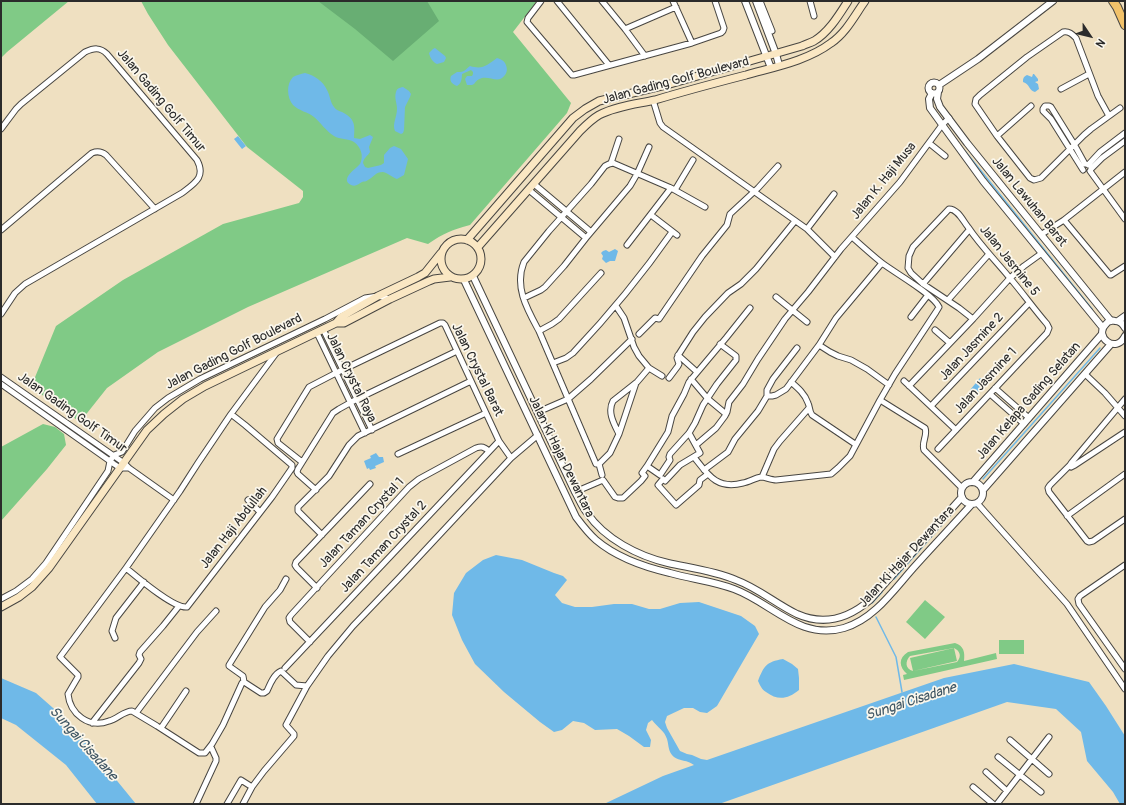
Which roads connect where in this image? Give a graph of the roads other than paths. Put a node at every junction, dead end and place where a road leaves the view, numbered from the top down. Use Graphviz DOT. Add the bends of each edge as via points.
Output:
graph roads {
  1 [pos="541,1"];
  2 [pos="557,1"];
  3 [pos="602,1"];
  4 [pos="674,1"];
  5 [pos="715,1"];
  6 [pos="745,1"];
  7 [pos="756,1"];
  8 [pos="760,1"];
  9 [pos="810,1"];
  10 [pos="848,1"];
  11 [pos="865,1"];
  12 [pos="1053,1"];
  13 [pos="1115,4"];
  14 [pos="676,7"];
  15 [pos="1125,14"];
  16 [pos="814,16"];
  17 [pos="1125,25"];
  18 [pos="625,29"];
  19 [pos="772,31"];
  20 [pos="692,43"];
  21 [pos="776,54"];
  22 [pos="645,56"];
  23 [pos="766,56"];
  24 [pos="609,65"];
  25 [pos="779,65"];
  26 [pos="771,68"];
  27 [pos="1089,74"];
  28 [pos="939,85"];
  29 [pos="1060,89"];
  30 [pos="935,93"];
  31 [pos="653,100"];
  32 [pos="1031,106"];
  33 [pos="1120,108"];
  34 [pos="1109,116"];
  35 [pos="949,118"];
  36 [pos="942,125"];
  37 [pos="1,129"];
  38 [pos="1125,133"];
  39 [pos="997,136"];
  40 [pos="619,139"];
  41 [pos="1125,141"];
  42 [pos="929,143"];
  43 [pos="967,143"];
  44 [pos="1074,144"];
  45 [pos="649,147"];
  46 [pos="960,148"];
  47 [pos="1069,149"];
  48 [pos="945,156"];
  49 [pos="693,160"];
  50 [pos="611,163"];
  51 [pos="778,166"];
  52 [pos="1087,168"];
  53 [pos="1125,172"];
  54 [pos="637,174"];
  55 [pos="532,187"];
  56 [pos="673,189"];
  57 [pos="1103,190"];
  58 [pos="754,191"];
  59 [pos="834,194"];
  60 [pos="705,207"];
  61 [pos="154,209"];
  62 [pos="566,211"];
  63 [pos="650,215"];
  64 [pos="561,217"];
  65 [pos="1125,219"];
  66 [pos="1064,220"];
  67 [pos="795,221"];
  68 [pos="807,229"];
  69 [pos="1,230"];
  70 [pos="969,230"];
  71 [pos="591,232"];
  72 [pos="1042,234"];
  73 [pos="852,237"];
  74 [pos="586,238"];
  75 [pos="467,240"];
  76 [pos="627,245"];
  77 [pos="478,247"];
  78 [pos="441,253"];
  79 [pos="1042,253"];
  80 [pos="989,254"];
  81 [pos="835,257"];
  82 [pos="882,263"];
  83 [pos="1125,266"];
  84 [pos="601,273"];
  85 [pos="473,276"];
  86 [pos="450,277"];
  87 [pos="1010,278"];
  88 [pos="464,280"];
  89 [pos="923,284"];
  90 [pos="928,295"];
  91 [pos="378,296"];
  92 [pos="776,297"];
  93 [pos="524,298"];
  94 [pos="390,299"];
  95 [pos="948,300"];
  96 [pos="1029,303"];
  97 [pos="616,306"];
  98 [pos="750,308"];
  99 [pos="792,310"];
  100 [pos="1,314"];
  101 [pos="1125,316"];
  102 [pos="911,317"];
  103 [pos="973,319"];
  104 [pos="1111,321"];
  105 [pos="1118,321"];
  106 [pos="807,322"];
  107 [pos="336,324"];
  108 [pos="1049,328"];
  109 [pos="1125,328"];
  110 [pos="935,330"];
  111 [pos="320,331"];
  112 [pos="539,331"];
  113 [pos="1103,331"];
  114 [pos="639,334"];
  115 [pos="1125,336"];
  116 [pos="632,339"];
  117 [pos="950,343"];
  118 [pos="720,344"];
  119 [pos="819,344"];
  120 [pos="1111,344"];
  121 [pos="797,348"];
  122 [pos="278,351"];
  123 [pos="457,352"];
  124 [pos="678,355"];
  125 [pos="553,364"];
  126 [pos="649,368"];
  127 [pos="343,370"];
  128 [pos="697,372"];
  129 [pos="336,373"];
  130 [pos="1085,374"];
  131 [pos="662,376"];
  132 [pos="1,377"];
  133 [pos="669,378"];
  134 [pos="691,379"];
  135 [pos="904,381"];
  136 [pos="471,382"];
  137 [pos="637,382"];
  138 [pos="791,382"];
  139 [pos="1,384"];
  140 [pos="889,385"];
  141 [pos="909,386"];
  142 [pos="995,388"];
  143 [pos="990,394"];
  144 [pos="767,396"];
  145 [pos="357,399"];
  146 [pos="568,399"];
  147 [pos="708,399"];
  148 [pos="1125,399"];
  149 [pos="880,400"];
  150 [pos="350,403"];
  151 [pos="931,406"];
  152 [pos="1118,407"];
  153 [pos="809,408"];
  154 [pos="538,412"];
  155 [pos="486,413"];
  156 [pos="231,414"];
  157 [pos="726,414"];
  158 [pos="1125,416"];
  159 [pos="1029,418"];
  160 [pos="1024,424"];
  161 [pos="372,430"];
  162 [pos="956,430"];
  163 [pos="1125,432"];
  164 [pos="365,433"];
  165 [pos="689,433"];
  166 [pos="619,434"];
  167 [pos="538,435"];
  168 [pos="499,442"];
  169 [pos="855,444"];
  170 [pos="696,445"];
  171 [pos="938,449"];
  172 [pos="489,452"];
  173 [pos="398,454"];
  174 [pos="114,455"];
  175 [pos="694,457"];
  176 [pos="511,458"];
  177 [pos="110,461"];
  178 [pos="302,462"];
  179 [pos="599,464"];
  180 [pos="125,466"];
  181 [pos="647,466"];
  182 [pos="1070,466"];
  183 [pos="706,472"];
  184 [pos="1125,474"];
  185 [pos="602,475"];
  186 [pos="661,477"];
  187 [pos="762,477"];
  188 [pos="973,482"];
  189 [pos="370,484"];
  190 [pos="962,488"];
  191 [pos="316,490"];
  192 [pos="983,490"];
  193 [pos="575,492"];
  194 [pos="962,497"];
  195 [pos="174,500"];
  196 [pos="248,500"];
  197 [pos="974,504"];
  198 [pos="955,506"];
  199 [pos="260,512"];
  200 [pos="963,513"];
  201 [pos="1067,516"];
  202 [pos="1125,518"];
  203 [pos="322,535"];
  204 [pos="1125,565"];
  205 [pos="126,568"];
  206 [pos="286,579"];
  207 [pos="144,582"];
  208 [pos="885,582"];
  209 [pos="317,588"];
  210 [pos="895,589"];
  211 [pos="1,599"];
  212 [pos="179,606"];
  213 [pos="1,607"];
  214 [pos="216,611"];
  215 [pos="115,638"];
  216 [pos="310,642"];
  217 [pos="285,668"];
  218 [pos="1125,669"];
  219 [pos="244,682"];
  220 [pos="307,686"];
  221 [pos="1125,689"];
  222 [pos="186,691"];
  223 [pos="136,713"];
  224 [pos="92,723"];
  225 [pos="160,728"];
  226 [pos="1049,737"];
  227 [pos="1010,740"];
  228 [pos="211,747"];
  229 [pos="998,757"];
  230 [pos="1032,758"];
  231 [pos="986,772"];
  232 [pos="1020,774"];
  233 [pos="1049,774"];
  234 [pos="252,787"];
  235 [pos="973,787"];
  236 [pos="1007,791"];
  237 [pos="1041,792"];
  238 [pos="196,804"];
  239 [pos="227,804"];
  240 [pos="243,804"];
  241 [pos="992,804"];
  242 [pos="997,804"];
  1 -- 24 [label="street" via="528,22 572,75"];
  2 -- 24 [label="street"];
  3 -- 18 [label="street"];
  4 -- 14 [label="street"];
  5 -- 20 [label="street" via="723,31"];
  6 -- 23 [label="street"];
  7 -- 21 [label="street"];
  8 -- 19 [label="street"];
  9 -- 16 [label="street"];
  10 -- 21 [label="main road, Jalan Gading Golf Boulevard" via="825,32 815,40"];
  11 -- 25 [label="main road, Jalan Gading Golf Boulevard" via="832,42 806,57"];
  12 -- 28 [label="street" via="978,59"];
  13 -- 15 [label="main road"];
  13 -- 17 [label="main road"];
  14 -- 18 [label="street"];
  14 -- 20 [label="street"];
  18 -- 22 [label="street"];
  20 -- 22 [label="street"];
  21 -- 23 [label="main road, Jalan Gading Golf Boulevard"];
  21 -- 25 [label="street"];
  22 -- 24 [label="street"];
  23 -- 26 [label="street"];
  23 -- 75 [label="main road, Jalan Gading Golf Boulevard" via="670,84 599,101 585,109 572,118"];
  25 -- 26 [label="main road, Jalan Gading Golf Boulevard"];
  26 -- 31 [label="main road, Jalan Gading Golf Boulevard"];
  27 -- 29 [label="street"];
  27 -- 34 [label="street"];
  27 -- 39 [label="street" via="1076,38 1066,31 1048,42 976,99 975,104"];
  28 -- 30 [label="street" via="940,89"];
  28 -- 30 [label="street" via="935,83 929,87 930,91"];
  30 -- 35 [label="street, Jalan Lawuhan Barat" via="938,103"];
  30 -- 36 [label="street" via="929,99 930,108"];
  31 -- 55 [label="main road, Jalan Gading Golf Boulevard" via="613,110 591,121 580,130"];
  31 -- 58 [label="street" via="663,126"];
  32 -- 39 [label="street"];
  33 -- 34 [label="street"];
  34 -- 44 [label="street"];
  35 -- 36 [label="street, Jalan K. Haji Musa"];
  35 -- 43 [label="street, Jalan Lawuhan Barat"];
  36 -- 42 [label="street, Jalan K. Haji Musa"];
  36 -- 46 [label="street"];
  37 -- 61 [label="street, Jalan Gading Golf Timur" via="16,109 79,57 88,50 101,49 200,166 200,175 196,182"];
  38 -- 52 [label="street" via="1100,152"];
  39 -- 47 [label="street" via="1034,180 1041,178"];
  40 -- 50 [label="street"];
  41 -- 52 [label="street"];
  42 -- 48 [label="street"];
  42 -- 73 [label="street, Jalan K. Haji Musa" via="900,182"];
  43 -- 46 [label="street"];
  43 -- 72 [label="street, Jalan Lawuhan Barat"];
  44 -- 47 [label="street"];
  44 -- 47 [label="street" via="1051,107 1045,106 1044,112"];
  44 -- 52 [label="street"];
  45 -- 54 [label="street"];
  46 -- 79 [label="street"];
  47 -- 52 [label="street"];
  49 -- 56 [label="street"];
  50 -- 54 [label="street"];
  50 -- 62 [label="street" via="605,166"];
  51 -- 58 [label="street"];
  52 -- 57 [label="street"];
  53 -- 57 [label="street"];
  54 -- 56 [label="street"];
  54 -- 71 [label="street"];
  55 -- 62 [label="street"];
  55 -- 64 [label="street"];
  55 -- 77 [label="main road, Jalan Gading Golf Boulevard"];
  56 -- 60 [label="street"];
  56 -- 63 [label="street"];
  57 -- 65 [label="street"];
  57 -- 66 [label="street"];
  58 -- 67 [label="street"];
  58 -- 114 [label="street" via="730,214 727,225 702,256 660,319 654,318"];
  59 -- 68 [label="street"];
  61 -- 69 [label="street" via="106,155 98,152 92,153"];
  61 -- 100 [label="street, Jalan Gading Golf Timur" via="25,284 15,293"];
  62 -- 64 [label="street"];
  62 -- 71 [label="street"];
  63 -- 76 [label="street"];
  63 -- 97 [label="street" via="674,234"];
  64 -- 74 [label="street"];
  64 -- 93 [label="street" via="524,262 520,277"];
  66 -- 72 [label="street"];
  66 -- 83 [label="street" via="1110,275"];
  67 -- 68 [label="street"];
  67 -- 124 [label="street" via="756,269 705,317"];
  68 -- 81 [label="street"];
  70 -- 80 [label="street, Jalan Jasmine 5"];
  70 -- 89 [label="street"];
  70 -- 89 [label="street, Jalan Jasmine 5" via="958,213 949,209 913,247 908,268"];
  71 -- 74 [label="street"];
  72 -- 104 [label="street, Jalan Lawuhan Barat"];
  73 -- 81 [label="street, Jalan K. Haji Musa"];
  73 -- 82 [label="street"];
  74 -- 93 [label="street" via="548,284"];
  75 -- 77 [label="main road"];
  75 -- 78 [label="main road" via="454,240 444,247"];
  77 -- 85 [label="main road" via="480,265"];
  78 -- 86 [label="main road" via="442,267"];
  78 -- 91 [label="main road, Jalan Gading Golf Boulevard" via="425,273"];
  79 -- 87 [label="street"];
  79 -- 113 [label="street"];
  80 -- 87 [label="street, Jalan Jasmine 5"];
  80 -- 95 [label="street"];
  81 -- 99 [label="street, Jalan K. Haji Musa"];
  82 -- 90 [label="street"];
  82 -- 119 [label="street" via="836,318"];
  84 -- 112 [label="street" via="558,319"];
  85 -- 88 [label="main road"];
  85 -- 154 [label="street, Jalan Ki Hajar Dewantara"];
  86 -- 88 [label="main road"];
  86 -- 94 [label="main road, Jalan Gading Golf Boulevard" via="434,279"];
  87 -- 96 [label="street, Jalan Jasmine 5"];
  87 -- 103 [label="street"];
  88 -- 167 [label="street, Jalan Ki Hajar Dewantara"];
  89 -- 95 [label="street"];
  90 -- 102 [label="street"];
  90 -- 140 [label="street" via="937,303 938,308"];
  91 -- 94 [label="street"];
  91 -- 107 [label="main road, Jalan Gading Golf Boulevard" via="341,317"];
  91 -- 174 [label="street, Jalan Gading Golf Boulevard" via="365,298 180,390 155,408 135,431 122,452"];
  92 -- 99 [label="street"];
  93 -- 112 [label="street"];
  94 -- 107 [label="main road, Jalan Gading Golf Boulevard" via="344,323"];
  95 -- 103 [label="street"];
  96 -- 108 [label="street, Jalan Jasmine 5"];
  96 -- 151 [label="street, Jalan Jasmine 2"];
  97 -- 116 [label="street"];
  97 -- 125 [label="street" via="573,353"];
  98 -- 118 [label="street"];
  99 -- 106 [label="street"];
  99 -- 157 [label="street, Jalan K. Haji Musa" via="729,402"];
  101 -- 105 [label="street"];
  103 -- 117 [label="street"];
  104 -- 105 [label="street"];
  104 -- 113 [label="street, Jalan Kelapa Gading Selatan" via="1107,322"];
  105 -- 109 [label="street"];
  107 -- 111 [label="main road, Jalan Gading Golf Boulevard"];
  108 -- 142 [label="street, Jalan Jasmine 1"];
  110 -- 117 [label="street"];
  111 -- 122 [label="main road, Jalan Gading Golf Boulevard"];
  111 -- 127 [label="street, Jalan Crystal Raya"];
  111 -- 129 [label="street, Jalan Crystal Raya"];
  112 -- 125 [label="street"];
  113 -- 120 [label="street" via="1105,340"];
  113 -- 159 [label="street, Jalan Kelapa Gading Selatan"];
  115 -- 120 [label="street, Jalan Kelapa Gading Selatan" via="1122,341"];
  116 -- 126 [label="street" via="634,348"];
  116 -- 146 [label="street"];
  117 -- 141 [label="street"];
  118 -- 128 [label="street"];
  118 -- 147 [label="street" via="736,356 736,360"];
  119 -- 138 [label="street"];
  119 -- 140 [label="street" via="867,369"];
  120 -- 130 [label="street, Jalan Kelapa Gading Selatan"];
  121 -- 144 [label="street" via="767,390"];
  122 -- 156 [label="street"];
  122 -- 180 [label="main road, Jalan Gading Golf Boulevard" via="183,399 147,430"];
  123 -- 127 [label="street, Jalan Crystal Barat" via="445,325 440,323"];
  123 -- 136 [label="street, Jalan Crystal Barat"];
  123 -- 145 [label="street"];
  124 -- 128 [label="street"];
  124 -- 133 [label="street" via="679,364"];
  125 -- 146 [label="street"];
  126 -- 131 [label="street"];
  126 -- 137 [label="street"];
  127 -- 129 [label="street, Jalan Crystal Barat"];
  127 -- 145 [label="street, Jalan Crystal Raya"];
  128 -- 134 [label="street"];
  129 -- 150 [label="street, Jalan Crystal Raya"];
  129 -- 178 [label="street, Jalan Crystal Barat" via="309,387 277,439 278,443"];
  130 -- 152 [label="street"];
  130 -- 192 [label="street, Jalan Kelapa Gading Selatan"];
  132 -- 174 [label="street, Jalan Gading Golf Timur"];
  134 -- 147 [label="street"];
  134 -- 181 [label="street" via="672,416 668,432"];
  135 -- 141 [label="street"];
  136 -- 155 [label="street, Jalan Crystal Barat"];
  136 -- 161 [label="street"];
  137 -- 166 [label="street"];
  137 -- 166 [label="street" via="611,405 611,414"];
  138 -- 144 [label="street" via="779,394"];
  138 -- 153 [label="street" via="800,390"];
  139 -- 177 [label="street, Jalan Gading Golf Timur"];
  140 -- 149 [label="street"];
  141 -- 151 [label="street"];
  142 -- 143 [label="street, Jalan Jasmine 1"];
  142 -- 159 [label="street"];
  143 -- 160 [label="street"];
  143 -- 162 [label="street, Jalan Jasmine 1"];
  144 -- 183 [label="street" via="728,452"];
  145 -- 150 [label="street"];
  145 -- 161 [label="street, Jalan Crystal Raya"];
  146 -- 154 [label="street"];
  146 -- 179 [label="street" via="595,463"];
  147 -- 157 [label="street"];
  147 -- 165 [label="street"];
  148 -- 152 [label="street"];
  149 -- 169 [label="street"];
  149 -- 190 [label="street" via="925,428 924,450"];
  150 -- 164 [label="street, Jalan Crystal Raya"];
  150 -- 178 [label="street" via="333,413"];
  151 -- 162 [label="street"];
  152 -- 158 [label="street"];
  152 -- 182 [label="street"];
  153 -- 169 [label="street" via="812,415"];
  153 -- 187 [label="street" via="774,449"];
  154 -- 193 [label="street, Jalan Ki Hajar Dewantara"];
  155 -- 168 [label="street, Jalan Crystal Barat"];
  155 -- 173 [label="street"];
  156 -- 195 [label="street"];
  156 -- 199 [label="street, Jalan Haji Abdullah" via="292,464 292,468"];
  157 -- 170 [label="street, Jalan K. Haji Musa" via="716,428"];
  159 -- 160 [label="street, Jalan Kelapa Gading Selatan"];
  160 -- 188 [label="street, Jalan Kelapa Gading Selatan"];
  161 -- 164 [label="street"];
  162 -- 171 [label="street, Jalan Jasmine 1"];
  163 -- 182 [label="street"];
  164 -- 191 [label="street" via="349,444 329,476"];
  165 -- 170 [label="street"];
  165 -- 186 [label="street" via="670,454 670,460"];
  166 -- 179 [label="street" via="610,453"];
  167 -- 176 [label="street"];
  167 -- 210 [label="street, Jalan Ki Hajar Dewantara" via="576,517 596,540 631,561 734,589 793,622 820,631 845,628 859,622 869,616"];
  168 -- 172 [label="street, Jalan Taman Crystal 2"];
  168 -- 176 [label="street, Jalan Crystal Barat"];
  169 -- 187 [label="street" via="850,456 831,474 776,480"];
  170 -- 175 [label="street" via="700,453"];
  172 -- 209 [label="street, Jalan Taman Crystal 1" via="485,447 476,448 409,487"];
  172 -- 216 [label="street, Jalan Taman Crystal 2"];
  174 -- 177 [label="street, Jalan Gading Golf Boulevard"];
  174 -- 180 [label="street, Jalan Gading Golf Timur"];
  175 -- 183 [label="street"];
  175 -- 186 [label="street" via="680,465 665,481"];
  176 -- 220 [label="street" via="353,626"];
  177 -- 180 [label="street, Jalan Gading Golf Timur"];
  177 -- 211 [label="street, Jalan Gading Golf Boulevard" via="108,471 46,563 32,579"];
  178 -- 191 [label="street" via="297,472"];
  179 -- 185 [label="street"];
  180 -- 195 [label="street, Jalan Gading Golf Timur"];
  180 -- 213 [label="main road, Jalan Gading Golf Boulevard" via="35,585"];
  181 -- 186 [label="street"];
  181 -- 193 [label="street" via="641,482 623,498 615,497 603,480"];
  182 -- 201 [label="street" via="1048,488"];
  183 -- 186 [label="street" via="699,485 676,505 658,484"];
  183 -- 187 [label="street" via="723,485 742,484"];
  184 -- 201 [label="street"];
  188 -- 190 [label="street"];
  188 -- 192 [label="street" via="981,485"];
  189 -- 203 [label="street"];
  190 -- 194 [label="street"];
  191 -- 203 [label="street" via="298,511"];
  192 -- 197 [label="street" via="983,499"];
  193 -- 208 [label="street, Jalan Ki Hajar Dewantara" via="595,522 605,533 623,545 654,559 721,574 758,590 808,618 832,619 854,612 870,600"];
  194 -- 197 [label="street" via="965,502"];
  194 -- 198 [label="street, Jalan Ki Hajar Dewantara"];
  195 -- 205 [label="street"];
  196 -- 199 [label="street"];
  197 -- 200 [label="street, Jalan Ki Hajar Dewantara"];
  197 -- 221 [label="street" via="1067,604"];
  198 -- 200 [label="street" via="962,506"];
  198 -- 208 [label="street, Jalan Ki Hajar Dewantara"];
  199 -- 212 [label="street, Jalan Haji Abdullah" via="189,605"];
  200 -- 210 [label="street, Jalan Ki Hajar Dewantara"];
  201 -- 202 [label="street" via="1089,542"];
  203 -- 209 [label="street" via="295,565"];
  204 -- 218 [label="street" via="1080,596 1078,600"];
  205 -- 207 [label="street"];
  205 -- 224 [label="street" via="59,658 78,675 68,694 73,710"];
  206 -- 219 [label="street" via="265,607 229,665 243,676"];
  207 -- 212 [label="street"];
  207 -- 215 [label="street" via="116,618 112,631"];
  208 -- 210 [label="street"];
  209 -- 216 [label="street, Jalan Taman Crystal 1" via="289,618"];
  212 -- 224 [label="street" via="140,652 140,663"];
  214 -- 223 [label="street"];
  216 -- 217 [label="street, Jalan Taman Crystal 2"];
  219 -- 220 [label="street" via="264,693 281,671 296,685"];
  219 -- 228 [label="street"];
  220 -- 234 [label="street" via="286,725 294,736"];
  222 -- 225 [label="street"];
  223 -- 224 [label="street" via="129,711 110,721"];
  223 -- 225 [label="street"];
  225 -- 228 [label="street" via="199,753 206,753"];
  226 -- 230 [label="street"];
  227 -- 230 [label="street"];
  228 -- 238 [label="street" via="216,761"];
  229 -- 232 [label="street"];
  230 -- 232 [label="street"];
  230 -- 233 [label="street"];
  231 -- 236 [label="street"];
  232 -- 236 [label="street"];
  232 -- 237 [label="street"];
  234 -- 239 [label="street" via="241,780"];
  234 -- 240 [label="street"];
  235 -- 241 [label="street"];
  236 -- 242 [label="street"];
}
